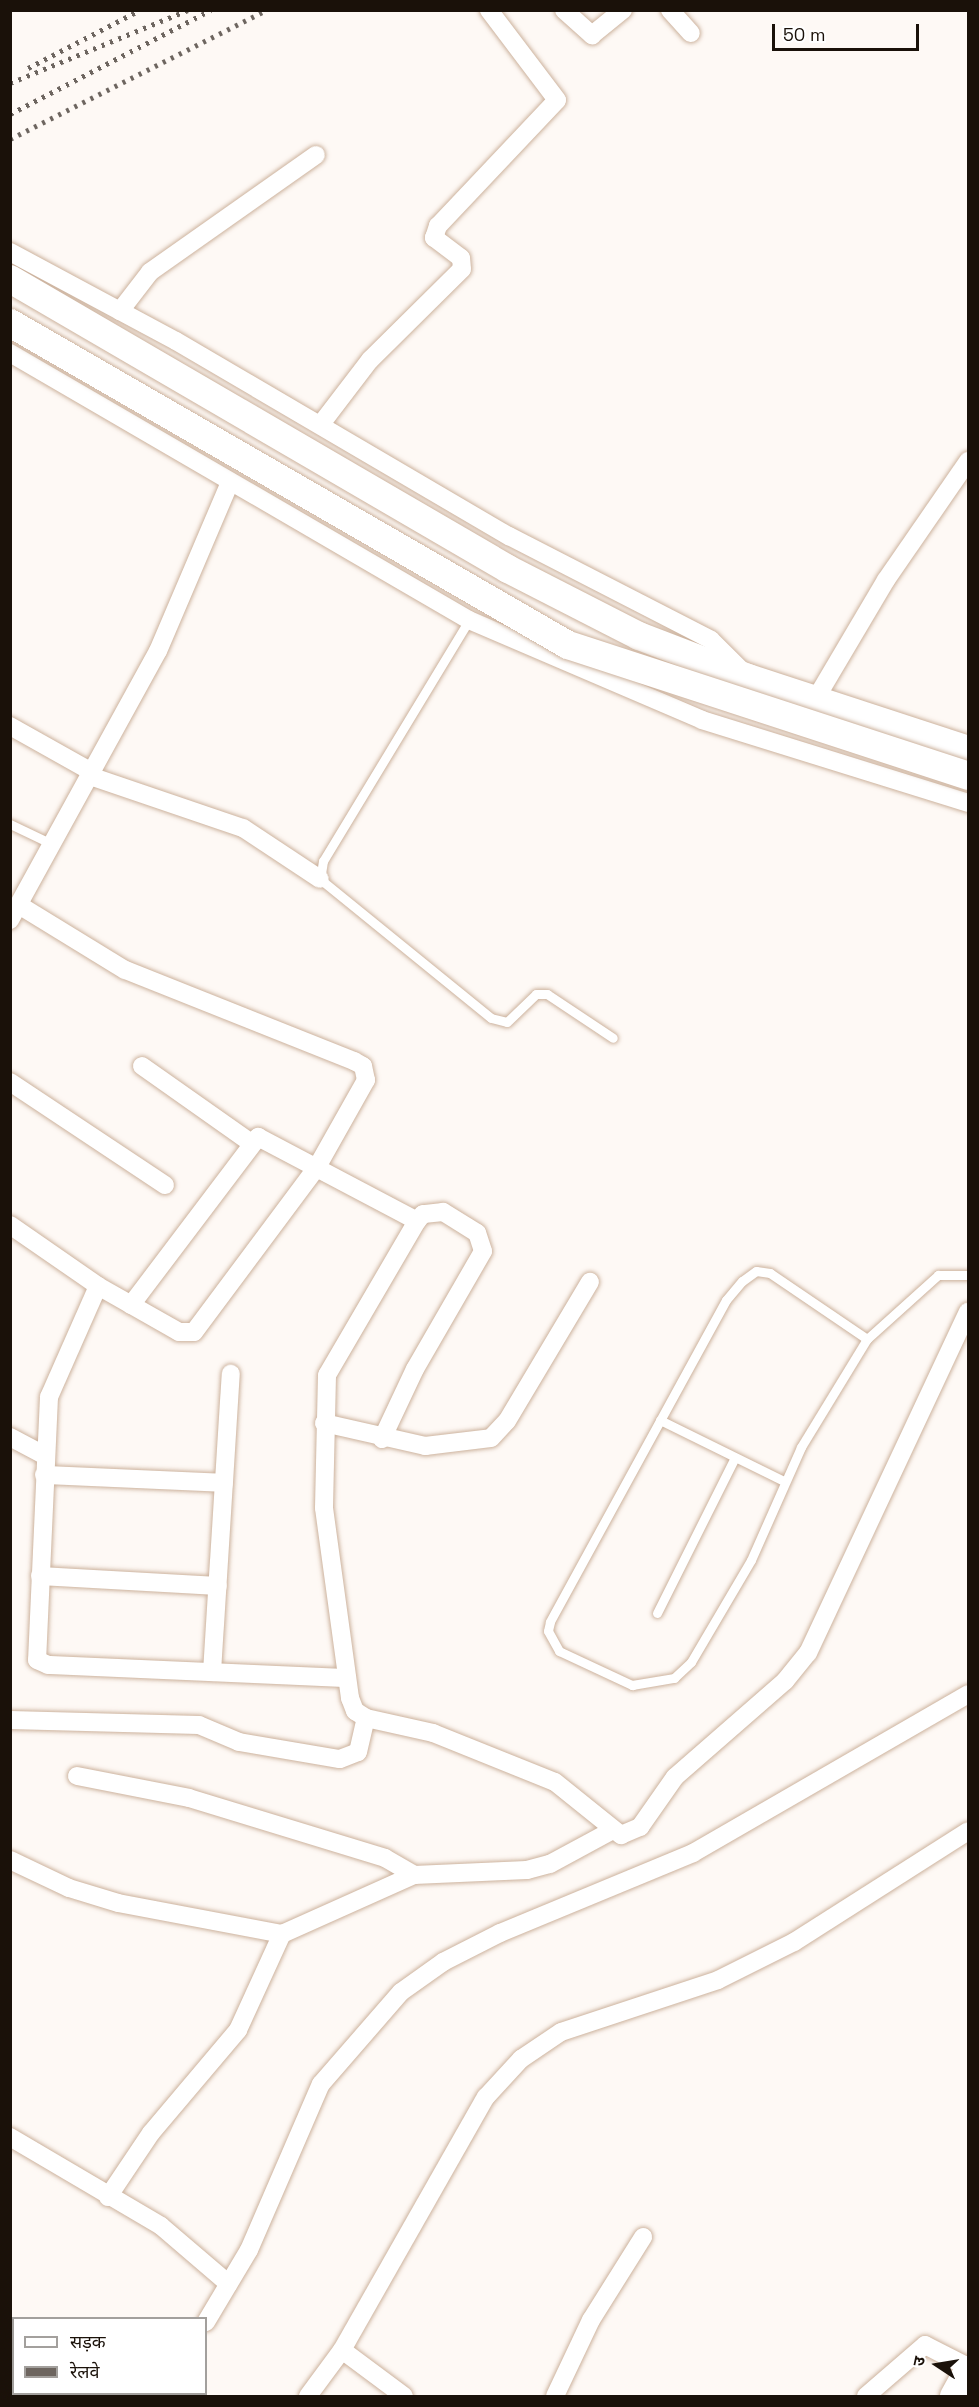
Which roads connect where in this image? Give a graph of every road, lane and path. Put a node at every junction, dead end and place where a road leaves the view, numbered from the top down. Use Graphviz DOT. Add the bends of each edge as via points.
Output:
graph roads {
  1 [pos="489,10"];
  2 [pos="564,10"];
  3 [pos="623,10"];
  4 [pos="670,10"];
  5 [pos="691,33"];
  6 [pos="316,155"];
  7 [pos="10,252"];
  8 [pos="10,279"];
  9 [pos="120,311"];
  10 [pos="10,323"];
  11 [pos="10,353"];
  12 [pos="321,424"];
  13 [pos="969,461"];
  14 [pos="230,482"];
  15 [pos="469,620"];
  16 [pos="748,678"];
  17 [pos="815,699"];
  18 [pos="10,726"];
  19 [pos="728,727"];
  20 [pos="969,750"];
  21 [pos="92,772"];
  22 [pos="969,776"];
  23 [pos="969,803"];
  24 [pos="10,824"];
  25 [pos="52,844"];
  26 [pos="320,879"];
  27 [pos="15,913"];
  28 [pos="614,1038"];
  29 [pos="142,1066"];
  30 [pos="10,1082"];
  31 [pos="251,1143"];
  32 [pos="317,1167"];
  33 [pos="165,1185"];
  34 [pos="417,1221"];
  35 [pos="10,1225"];
  36 [pos="969,1275"];
  37 [pos="590,1282"];
  38 [pos="98,1286"];
  39 [pos="131,1305"];
  40 [pos="969,1312"];
  41 [pos="867,1339"];
  42 [pos="231,1374"];
  43 [pos="660,1420"];
  44 [pos="324,1423"];
  45 [pos="10,1437"];
  46 [pos="382,1439"];
  47 [pos="45,1455"];
  48 [pos="735,1457"];
  49 [pos="44,1475"];
  50 [pos="784,1481"];
  51 [pos="224,1483"];
  52 [pos="40,1576"];
  53 [pos="218,1586"];
  54 [pos="657,1613"];
  55 [pos="212,1672"];
  56 [pos="347,1678"];
  57 [pos="969,1694"];
  58 [pos="366,1718"];
  59 [pos="10,1720"];
  60 [pos="77,1776"];
  61 [pos="611,1831"];
  62 [pos="969,1831"];
  63 [pos="10,1860"];
  64 [pos="414,1875"];
  65 [pos="282,1934"];
  66 [pos="10,2137"];
  67 [pos="108,2197"];
  68 [pos="643,2237"];
  69 [pos="229,2284"];
  70 [pos="207,2320"];
  71 [pos="342,2350"];
  72 [pos="969,2368"];
  73 [pos="308,2397"];
  74 [pos="404,2397"];
  75 [pos="555,2397"];
  76 [pos="866,2397"];
  77 [pos="953,2397"];
  1 -- 12 [label="street" via="557,100 434,232 461,258 462,269 370,360"];
  2 -- 3 [label="street" via="580,30 592,34"];
  4 -- 5 [label="street"];
  6 -- 9 [label="street" via="150,272"];
  7 -- 9 [label="street"];
  8 -- 16 [label="main road" via="508,568 639,636"];
  9 -- 12 [label="street"];
  10 -- 22 [label="main road, bridge" via="568,645"];
  11 -- 14 [label="street"];
  12 -- 16 [label="street" via="509,536 711,640"];
  13 -- 17 [label="street" via="886,580"];
  14 -- 15 [label="street"];
  14 -- 21 [label="street" via="158,651"];
  15 -- 19 [label="street" via="657,702"];
  15 -- 26 [label="lane" via="323,861"];
  16 -- 17 [label="main road"];
  16 -- 19 [label="street"];
  17 -- 20 [label="main road"];
  18 -- 21 [label="street"];
  19 -- 23 [label="street"];
  21 -- 25 [label="street"];
  21 -- 26 [label="street" via="90,776 243,828"];
  24 -- 25 [label="lane"];
  25 -- 27 [label="street"];
  26 -- 28 [label="lane" via="491,1018 507,1022 536,994 547,994"];
  27 -- 32 [label="street" via="117,966 363,1066 366,1080"];
  29 -- 31 [label="street"];
  30 -- 33 [label="street"];
  31 -- 32 [label="street" via="265,1138"];
  31 -- 39 [label="street"];
  32 -- 34 [label="street"];
  32 -- 39 [label="street" via="194,1332 179,1332"];
  34 -- 44 [label="street" via="334,1358 323,1397"];
  34 -- 46 [label="street" via="423,1214 442,1212 477,1233 483,1251 415,1368"];
  35 -- 38 [label="street"];
  36 -- 41 [label="lane" via="938,1275"];
  37 -- 46 [label="street" via="507,1421 491,1438 425,1446"];
  38 -- 39 [label="street"];
  38 -- 47 [label="street" via="51,1386"];
  40 -- 61 [label="street" via="808,1653 785,1681 675,1777 640,1827 621,1835"];
  41 -- 43 [label="lane" via="786,1281 756,1271 726,1300"];
  41 -- 50 [label="lane"];
  42 -- 51 [label="street"];
  43 -- 48 [label="lane"];
  43 -- 50 [label="lane" via="550,1622 548,1631 559,1651 632,1685 674,1678 710,1636 751,1560"];
  44 -- 46 [label="street"];
  44 -- 56 [label="street" via="324,1508"];
  45 -- 47 [label="street"];
  47 -- 49 [label="street"];
  48 -- 50 [label="lane"];
  48 -- 54 [label="lane"];
  49 -- 51 [label="street"];
  49 -- 52 [label="street"];
  51 -- 53 [label="street"];
  52 -- 53 [label="street"];
  52 -- 55 [label="street" via="36,1654 41,1664"];
  53 -- 55 [label="street"];
  55 -- 56 [label="street"];
  56 -- 58 [label="street" via="355,1711"];
  57 -- 69 [label="street" via="693,1853 500,1933 443,1962 401,1992 321,2084 249,2250"];
  58 -- 59 [label="street" via="358,1752 340,1759 240,1742 199,1725"];
  58 -- 61 [label="street" via="433,1733 526,1768 584,1802"];
  60 -- 64 [label="street" via="189,1798 378,1855"];
  61 -- 64 [label="street" via="550,1864 527,1870"];
  62 -- 71 [label="street" via="794,1942 718,1980 561,2032 521,2059 486,2097"];
  63 -- 65 [label="street" via="69,1888 118,1903"];
  64 -- 65 [label="street"];
  65 -- 67 [label="street" via="238,2030 151,2133"];
  66 -- 67 [label="street"];
  67 -- 69 [label="street" via="161,2226"];
  68 -- 75 [label="street" via="591,2320"];
  69 -- 70 [label="street"];
  71 -- 73 [label="street"];
  71 -- 74 [label="street"];
  72 -- 76 [label="street" via="924,2345"];
  72 -- 77 [label="street"];
}
